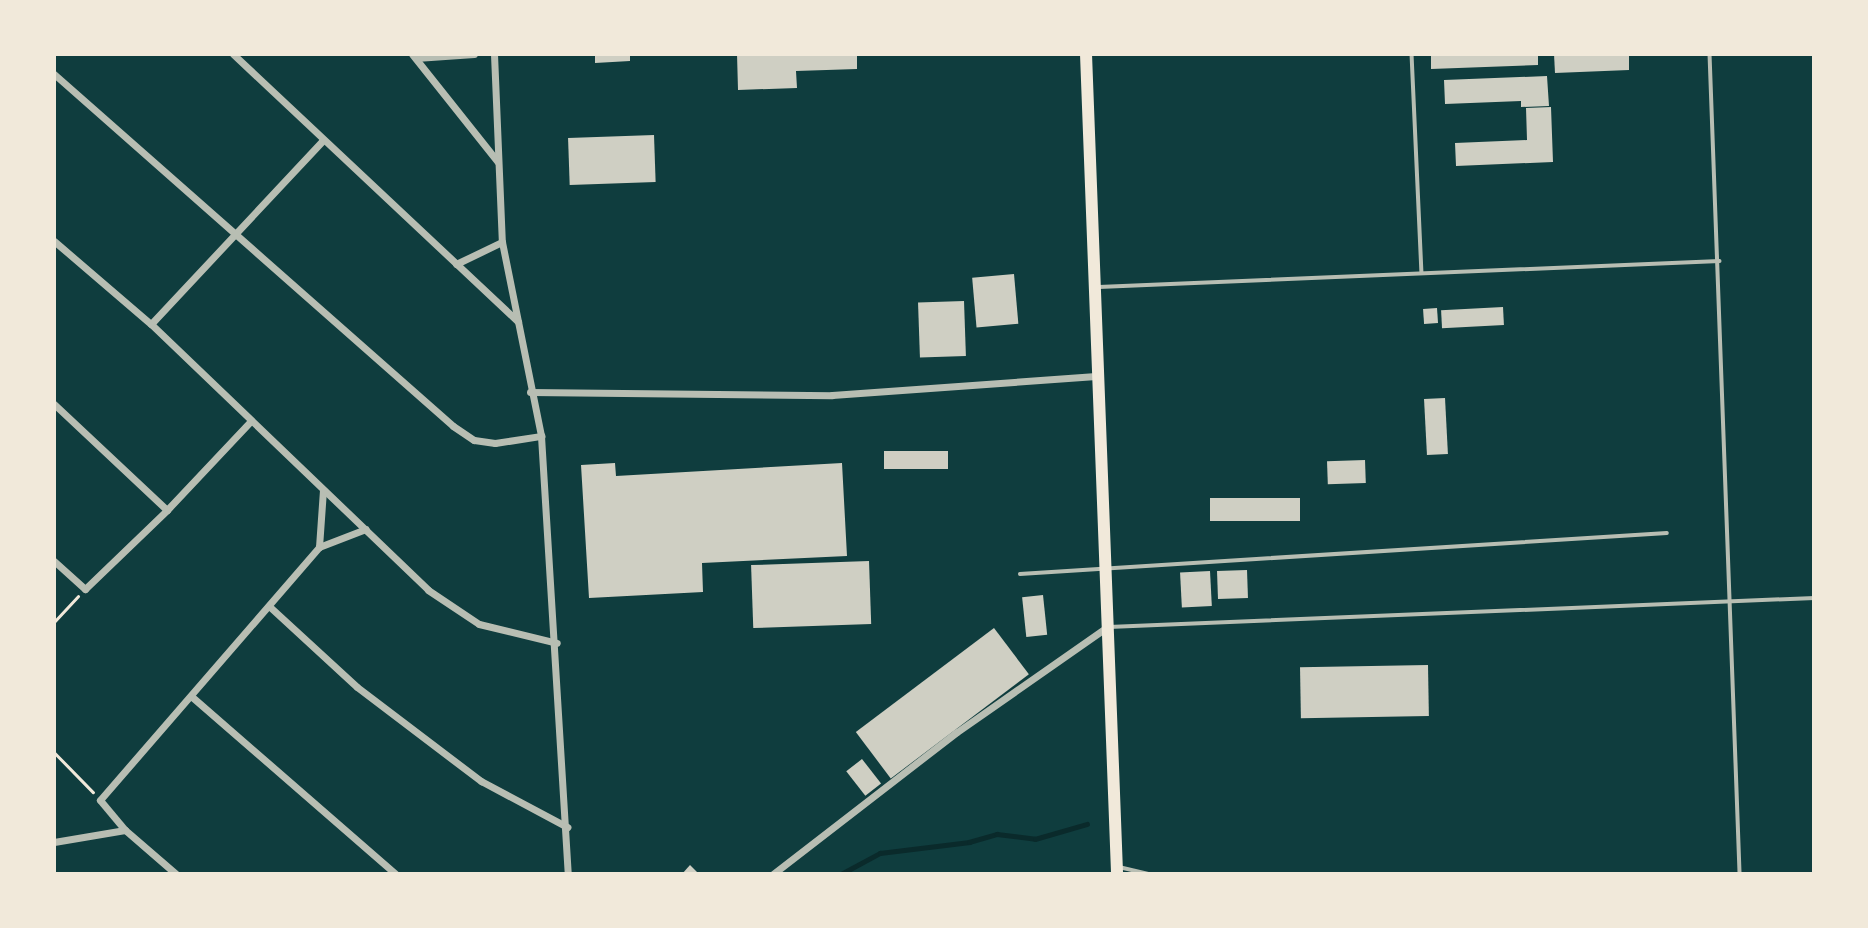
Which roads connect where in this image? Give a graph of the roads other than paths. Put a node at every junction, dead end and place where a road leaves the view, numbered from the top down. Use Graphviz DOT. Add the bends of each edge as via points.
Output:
graph roads {
  1 [pos="233,54"];
  2 [pos="474,54"];
  3 [pos="494,54"];
  4 [pos="1086,54"];
  5 [pos="1412,54"];
  6 [pos="1710,54"];
  7 [pos="414,56"];
  8 [pos="54,74"];
  9 [pos="323,140"];
  10 [pos="498,162"];
  11 [pos="235,236"];
  12 [pos="54,241"];
  13 [pos="502,242"];
  14 [pos="1719,261"];
  15 [pos="456,264"];
  16 [pos="1423,274"];
  17 [pos="1096,287"];
  18 [pos="519,322"];
  19 [pos="151,324"];
  20 [pos="1099,376"];
  21 [pos="530,391"];
  22 [pos="54,404"];
  23 [pos="249,423"];
  24 [pos="541,436"];
  25 [pos="323,490"];
  26 [pos="167,510"];
  27 [pos="366,529"];
  28 [pos="1667,533"];
  29 [pos="319,547"];
  30 [pos="54,561"];
  31 [pos="1107,569"];
  32 [pos="1020,574"];
  33 [pos="1814,598"];
  34 [pos="1730,602"];
  35 [pos="270,607"];
  36 [pos="1108,627"];
  37 [pos="557,643"];
  38 [pos="191,696"];
  39 [pos="567,827"];
  40 [pos="125,830"];
  41 [pos="54,842"];
  42 [pos="1117,870"];
  43 [pos="176,874"];
  44 [pos="396,874"];
  45 [pos="568,874"];
  46 [pos="773,874"];
  47 [pos="1149,874"];
  48 [pos="1740,874"];
  1 -- 9 [label="street"];
  2 -- 7 [label="street"];
  3 -- 10 [label="street"];
  4 -- 17 [label="highway"];
  5 -- 16 [label="lane"];
  6 -- 14 [label="lane"];
  7 -- 10 [label="street"];
  8 -- 11 [label="street"];
  9 -- 11 [label="street"];
  9 -- 15 [label="street"];
  10 -- 13 [label="street"];
  11 -- 19 [label="street"];
  11 -- 24 [label="street" via="474,440 521,442"];
  12 -- 19 [label="street"];
  13 -- 15 [label="street"];
  13 -- 18 [label="street"];
  14 -- 16 [label="lane"];
  14 -- 34 [label="lane"];
  15 -- 18 [label="street"];
  16 -- 17 [label="lane"];
  17 -- 20 [label="highway"];
  18 -- 21 [label="street"];
  19 -- 23 [label="street"];
  20 -- 21 [label="street" via="832,395"];
  20 -- 31 [label="highway"];
  21 -- 24 [label="street"];
  22 -- 26 [label="street"];
  23 -- 25 [label="street"];
  23 -- 26 [label="street"];
  24 -- 37 [label="street"];
  25 -- 27 [label="street"];
  25 -- 29 [label="street"];
  26 -- 30 [label="street" via="85,589"];
  27 -- 29 [label="street"];
  27 -- 37 [label="street" via="463,616 493,630"];
  28 -- 31 [label="lane"];
  29 -- 35 [label="street"];
  31 -- 32 [label="lane"];
  31 -- 36 [label="highway"];
  33 -- 34 [label="lane"];
  34 -- 36 [label="lane"];
  34 -- 48 [label="lane"];
  35 -- 38 [label="street"];
  35 -- 39 [label="street" via="357,687 481,781"];
  36 -- 42 [label="highway"];
  36 -- 46 [label="street" via="957,732"];
  37 -- 39 [label="street"];
  38 -- 40 [label="street" via="100,800"];
  38 -- 44 [label="street"];
  39 -- 45 [label="street"];
  40 -- 41 [label="street"];
  40 -- 43 [label="street"];
  42 -- 47 [label="lane"];
}
